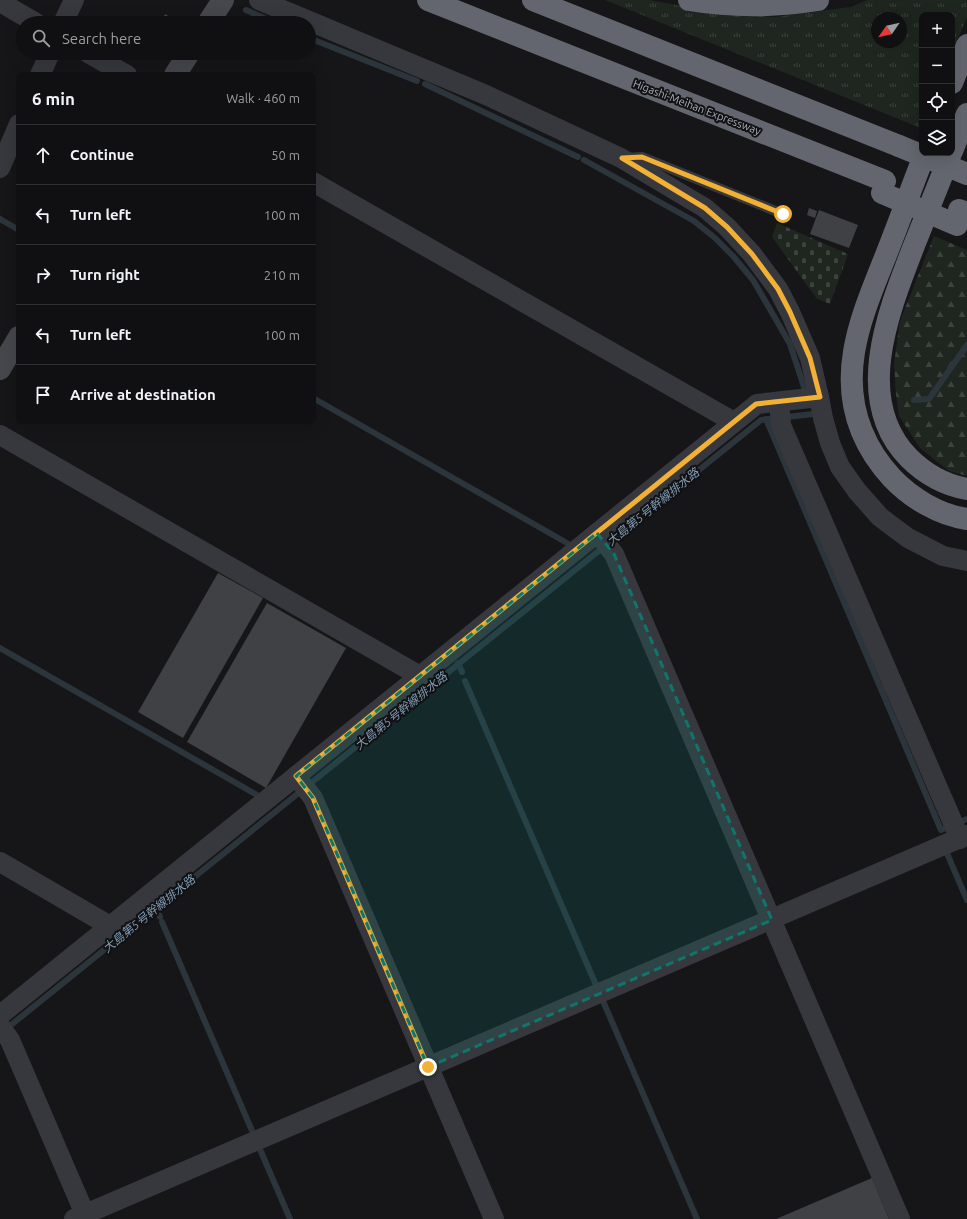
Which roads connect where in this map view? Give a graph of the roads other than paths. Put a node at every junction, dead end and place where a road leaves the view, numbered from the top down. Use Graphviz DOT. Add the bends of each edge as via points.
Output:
graph roads {
  1 [pos="74,0"];
  2 [pos="223,0"];
  3 [pos="259,0"];
  4 [pos="428,0"];
  5 [pos="533,0"];
  6 [pos="689,0"];
  7 [pos="818,0"];
  8 [pos="0,2"];
  9 [pos="24,16"];
  10 [pos="66,16"];
  11 [pos="213,16"];
  12 [pos="297,16"];
  13 [pos="316,24"];
  14 [pos="967,45"];
  15 [pos="47,60"];
  16 [pos="100,60"];
  17 [pos="185,60"];
  18 [pos="41,72"];
  19 [pos="122,72"];
  20 [pos="177,72"];
  21 [pos="955,76"];
  22 [pos="967,114"];
  23 [pos="16,131"];
  24 [pos="955,144"];
  25 [pos="924,156"];
  26 [pos="950,156"];
  27 [pos="622,158"];
  28 [pos="0,168"];
  29 [pos="967,174"];
  30 [pos="316,184"];
  31 [pos="783,214"];
  32 [pos="963,219"];
  33 [pos="16,342"];
  34 [pos="0,369"];
  35 [pos="820,397"];
  36 [pos="779,411"];
  37 [pos="734,422"];
  38 [pos="0,435"];
  39 [pos="967,489"];
  40 [pos="967,519"];
  41 [pos="599,535"];
  42 [pos="967,561"];
  43 [pos="420,676"];
  44 [pos="298,778"];
  45 [pos="961,836"];
  46 [pos="0,862"];
  47 [pos="772,920"];
  48 [pos="110,926"];
  49 [pos="0,1015"];
  50 [pos="5,1033"];
  51 [pos="428,1067"];
  52 [pos="82,1217"];
  53 [pos="494,1219"];
  54 [pos="900,1219"];
  1 -- 10 [label="street"];
  2 -- 11 [label="main road"];
  3 -- 12 [label="street"];
  4 -- 32 [label="highway, bridge" via="492,26 563,61"];
  5 -- 29 [label="highway, bridge"];
  6 -- 7 [label="highway" via="754,5 794,4"];
  8 -- 9 [label="street"];
  13 -- 27 [label="street" via="486,95"];
  14 -- 21 [label="highway"];
  15 -- 18 [label="street"];
  16 -- 19 [label="street"];
  17 -- 20 [label="main road"];
  22 -- 24 [label="highway"];
  23 -- 28 [label="street"];
  25 -- 40 [label="highway" via="862,320 854,352 851,385 856,417 865,441 878,464 901,488 928,506 957,518"];
  26 -- 39 [label="highway" via="889,316 879,363 878,387 890,432 903,452 932,476"];
  27 -- 31 [label="lane" via="642,157"];
  27 -- 35 [label="street" via="705,208 752,254 778,289 790,312 810,358"];
  30 -- 37 [label="street"];
  33 -- 34 [label="main road"];
  35 -- 36 [label="street"];
  35 -- 42 [label="street" via="830,443 840,466 856,491 880,517 908,538 944,556"];
  36 -- 37 [label="street" via="756,404"];
  36 -- 45 [label="street"];
  37 -- 41 [label="street"];
  38 -- 43 [label="street"];
  41 -- 43 [label="street"];
  41 -- 47 [label="street" via="614,554"];
  43 -- 44 [label="street"];
  44 -- 48 [label="street"];
  44 -- 51 [label="street" via="313,798"];
  45 -- 47 [label="street"];
  46 -- 48 [label="street"];
  47 -- 51 [label="street"];
  47 -- 54 [label="street"];
  48 -- 49 [label="street"];
  50 -- 52 [label="street"];
  51 -- 52 [label="street"];
  51 -- 53 [label="street"];
}
